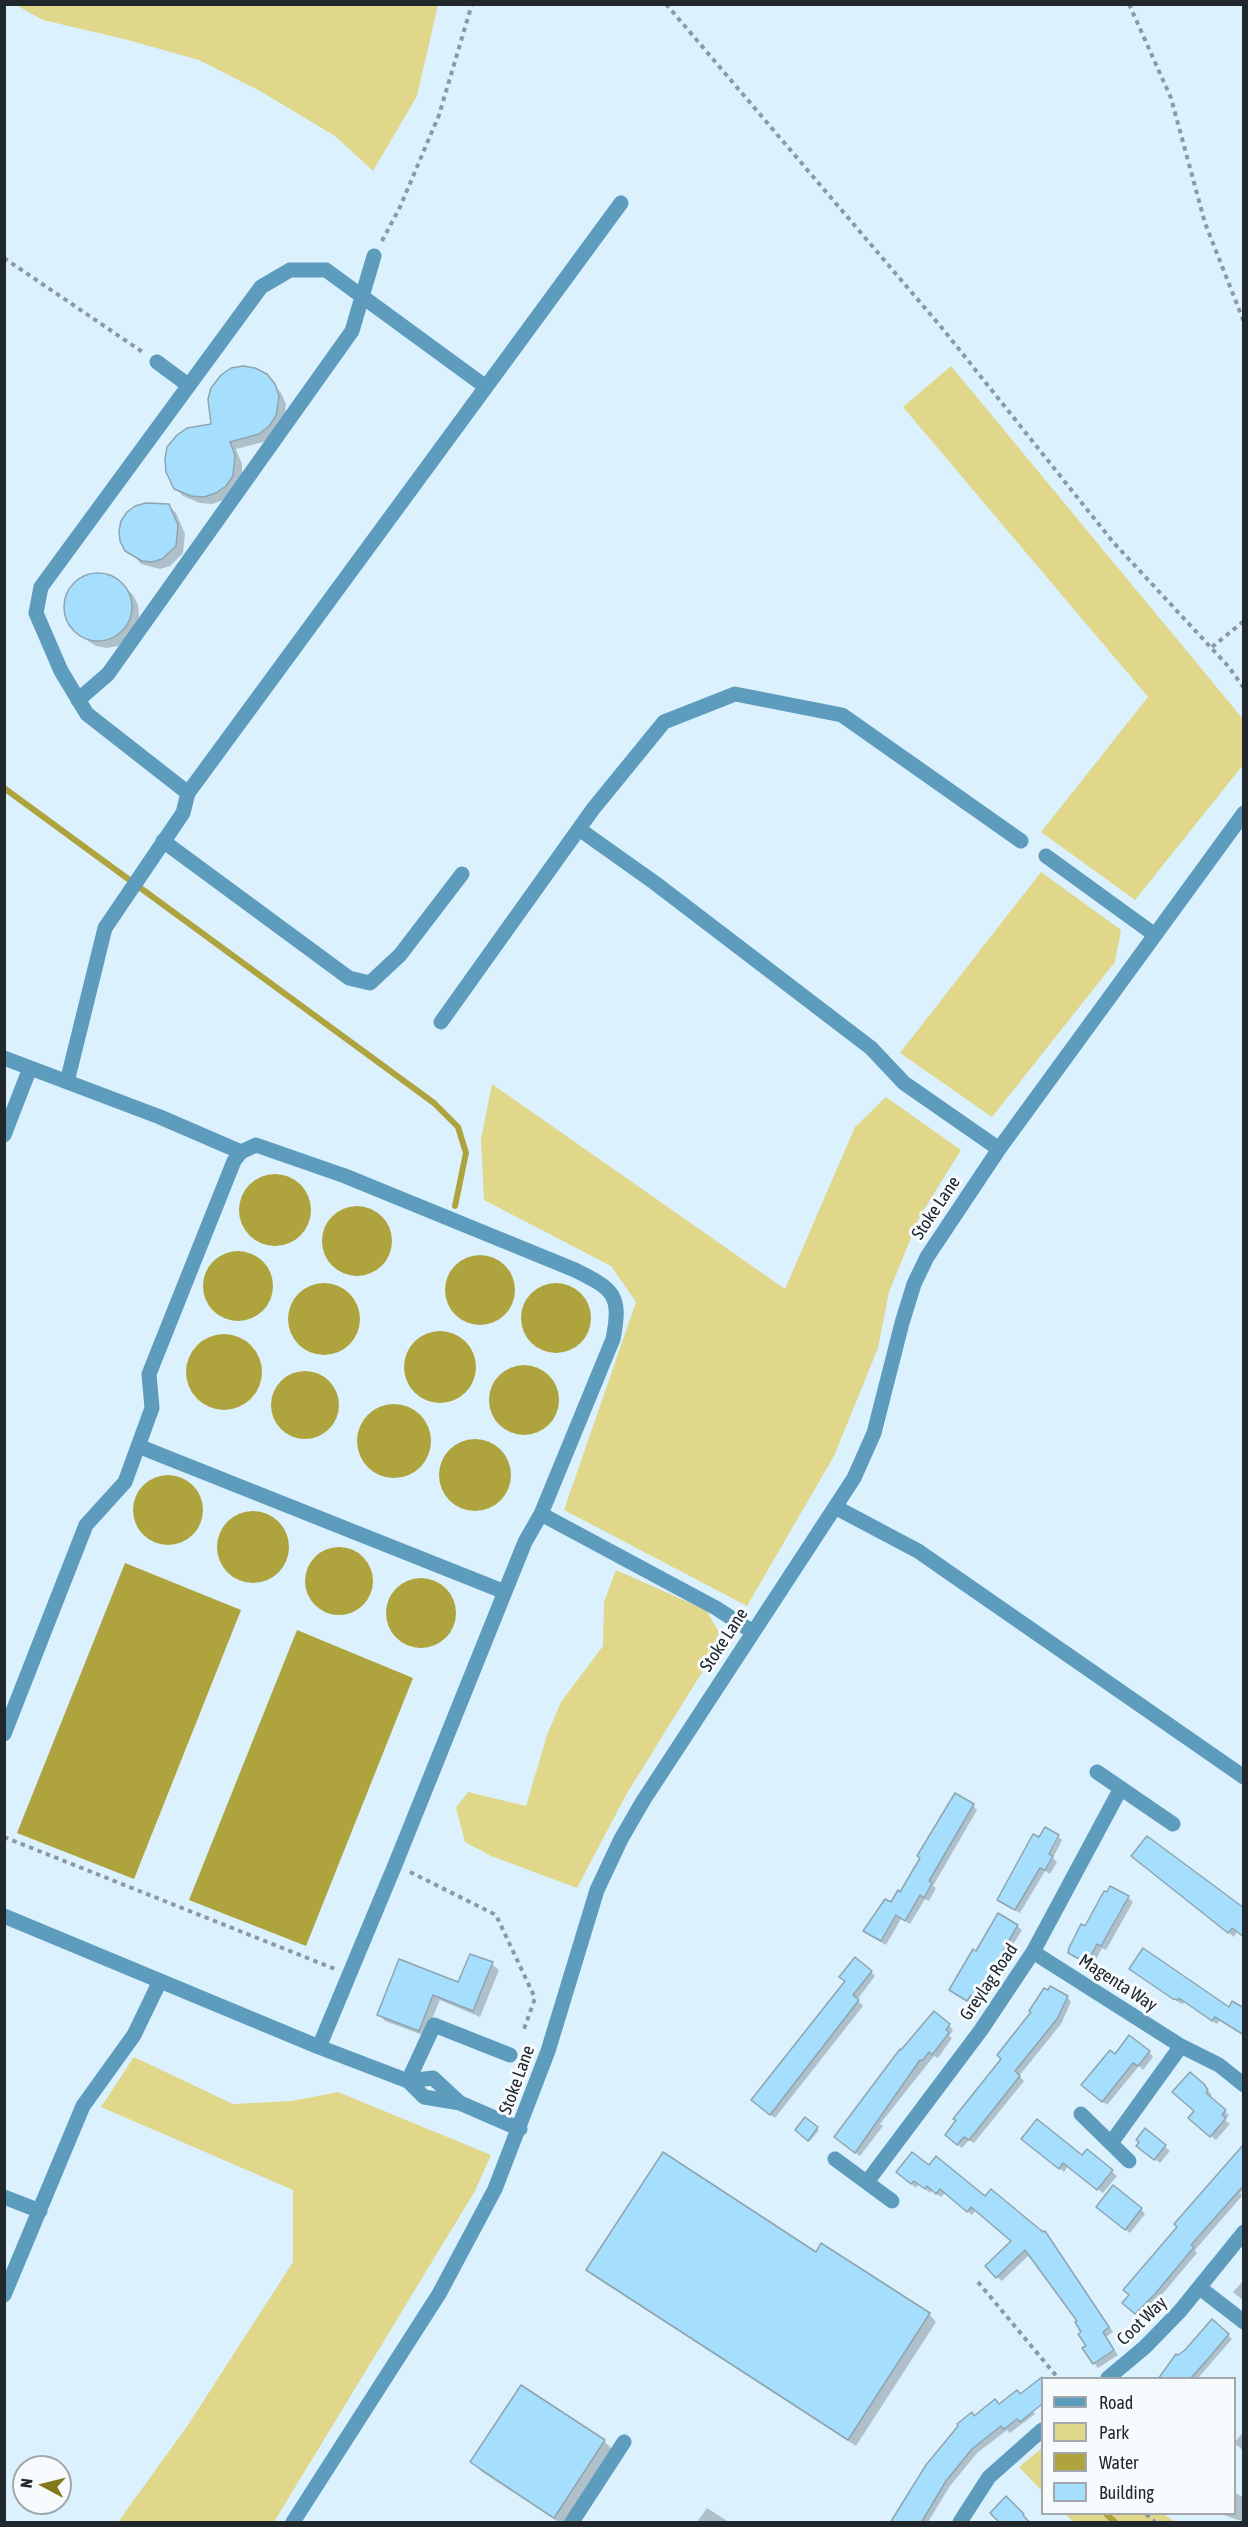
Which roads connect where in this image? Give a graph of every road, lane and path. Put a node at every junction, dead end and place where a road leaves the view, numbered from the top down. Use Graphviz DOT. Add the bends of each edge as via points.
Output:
graph roads {
  1 [pos="472,4"];
  2 [pos="666,4"];
  3 [pos="1129,4"];
  4 [pos="621,203"];
  5 [pos="374,256"];
  6 [pos="4,258"];
  7 [pos="362,297"];
  8 [pos="1244,322"];
  9 [pos="157,362"];
  10 [pos="188,385"];
  11 [pos="486,387"];
  12 [pos="1244,621"];
  13 [pos="1212,648"];
  14 [pos="1244,688"];
  15 [pos="78,700"];
  16 [pos="188,793"];
  17 [pos="1244,813"];
  18 [pos="579,829"];
  19 [pos="163,841"];
  20 [pos="1021,841"];
  21 [pos="1046,856"];
  22 [pos="462,874"];
  23 [pos="1155,935"];
  24 [pos="441,1022"];
  25 [pos="4,1058"];
  26 [pos="30,1068"];
  27 [pos="67,1082"];
  28 [pos="4,1135"];
  29 [pos="999,1149"];
  30 [pos="241,1152"];
  31 [pos="138,1446"];
  32 [pos="835,1507"];
  33 [pos="540,1514"];
  34 [pos="505,1592"];
  35 [pos="753,1632"];
  36 [pos="4,1734"];
  37 [pos="1097,1772"];
  38 [pos="1244,1777"];
  39 [pos="1121,1788"];
  40 [pos="1173,1824"];
  41 [pos="4,1837"];
  42 [pos="395,1865"];
  43 [pos="4,1916"];
  44 [pos="1033,1952"];
  45 [pos="356,1960"];
  46 [pos="160,1981"];
  47 [pos="523,2032"];
  48 [pos="1181,2046"];
  49 [pos="319,2047"];
  50 [pos="510,2055"];
  51 [pos="408,2081"];
  52 [pos="1244,2085"];
  53 [pos="1081,2114"];
  54 [pos="520,2128"];
  55 [pos="1111,2143"];
  56 [pos="835,2159"];
  57 [pos="1129,2161"];
  58 [pos="867,2182"];
  59 [pos="4,2197"];
  60 [pos="891,2201"];
  61 [pos="40,2211"];
  62 [pos="1244,2232"];
  63 [pos="978,2282"];
  64 [pos="1200,2288"];
  65 [pos="4,2295"];
  66 [pos="1244,2322"];
  67 [pos="1056,2377"];
  68 [pos="1110,2377"];
  69 [pos="1041,2431"];
  70 [pos="624,2442"];
  71 [pos="293,2523"];
  72 [pos="572,2523"];
  73 [pos="960,2523"];
  1 -- 5 [label="path" via="439,115 400,207"];
  2 -- 13 [label="path" via="942,328 1113,542"];
  3 -- 8 [label="path" via="1171,98 1205,223"];
  4 -- 11 [label="street"];
  5 -- 7 [label="street"];
  6 -- 9 [label="path"];
  7 -- 10 [label="street" via="326,270 291,270 261,287"];
  7 -- 11 [label="street"];
  7 -- 15 [label="street" via="352,331 108,674"];
  9 -- 10 [label="street"];
  10 -- 15 [label="street" via="41,587 36,613"];
  11 -- 16 [label="street"];
  12 -- 13 [label="path"];
  13 -- 14 [label="path"];
  15 -- 16 [label="street" via="87,714"];
  16 -- 19 [label="street" via="183,813"];
  17 -- 23 [label="street, Stoke Lane"];
  18 -- 20 [label="street" via="664,722 735,694 842,715"];
  18 -- 24 [label="street"];
  18 -- 29 [label="street" via="872,1048 904,1083"];
  19 -- 22 [label="street" via="349,978 370,983 400,956"];
  19 -- 27 [label="street" via="105,928"];
  21 -- 23 [label="street"];
  23 -- 29 [label="street, Stoke Lane"];
  25 -- 26 [label="street"];
  26 -- 27 [label="street"];
  26 -- 28 [label="street"];
  27 -- 30 [label="street"];
  29 -- 32 [label="street, Stoke Lane" via="927,1257 914,1284 874,1433 854,1478"];
  30 -- 31 [label="street" via="234,1161 149,1374 152,1408"];
  30 -- 33 [label="street" via="256,1145 345,1176 604,1284 615,1298 618,1316 613,1339"];
  31 -- 34 [label="street"];
  31 -- 36 [label="street" via="125,1482 86,1526"];
  32 -- 35 [label="street, Stoke Lane"];
  32 -- 38 [label="street" via="918,1551"];
  33 -- 34 [label="street"];
  33 -- 35 [label="street" via="716,1608"];
  34 -- 42 [label="street"];
  35 -- 54 [label="street, Stoke Lane" via="643,1801 597,1890"];
  37 -- 39 [label="street"];
  39 -- 40 [label="street"];
  39 -- 44 [label="street, Greylag Road"];
  41 -- 45 [label="path" via="339,1970"];
  42 -- 45 [label="street"];
  42 -- 47 [label="path" via="496,1915 535,1998"];
  43 -- 46 [label="street"];
  44 -- 48 [label="street, Magenta Way"];
  44 -- 58 [label="street, Greylag Road" via="981,2030"];
  45 -- 49 [label="street"];
  46 -- 49 [label="street"];
  46 -- 61 [label="street" via="134,2035 83,2106"];
  48 -- 52 [label="street, Magenta Way" via="1219,2065"];
  48 -- 55 [label="street"];
  49 -- 51 [label="street"];
  50 -- 51 [label="street" via="434,2025"];
  51 -- 54 [label="street" via="424,2097 460,2103"];
  53 -- 55 [label="street"];
  54 -- 71 [label="street, Stoke Lane" via="495,2189 439,2294"];
  55 -- 57 [label="street"];
  56 -- 58 [label="street"];
  58 -- 60 [label="street"];
  59 -- 61 [label="street"];
  61 -- 65 [label="street"];
  62 -- 64 [label="street, Coot Way"];
  63 -- 67 [label="path"];
  64 -- 66 [label="street"];
  64 -- 68 [label="street, Coot Way" via="1145,2347"];
  69 -- 73 [label="street" via="989,2477"];
  70 -- 72 [label="street"];
}
